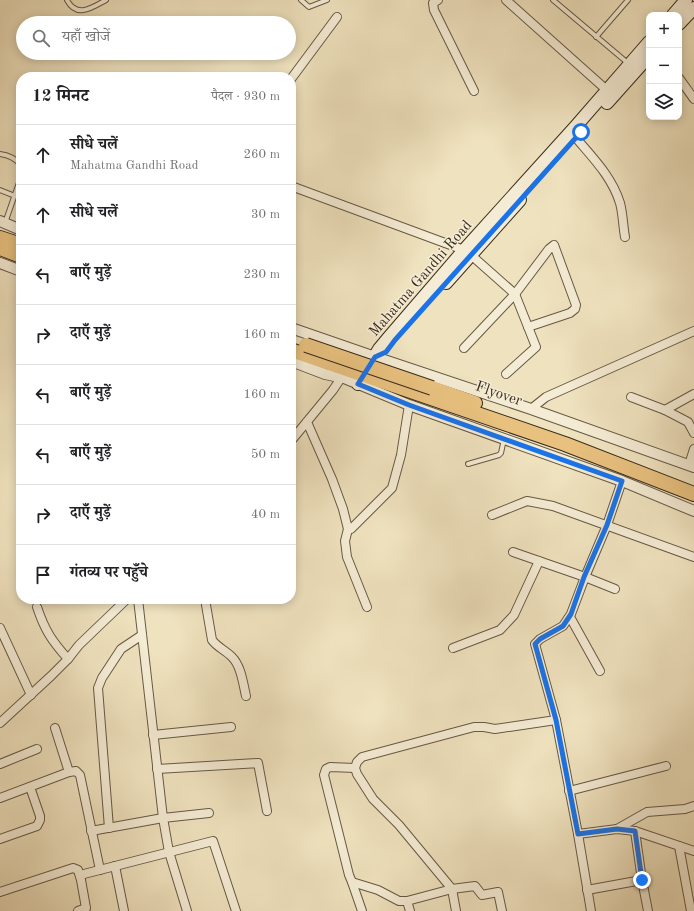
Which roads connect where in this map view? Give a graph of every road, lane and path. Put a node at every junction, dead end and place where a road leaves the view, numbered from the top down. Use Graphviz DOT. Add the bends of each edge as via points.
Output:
graph roads {
  1 [pos="67,0"];
  2 [pos="106,0"];
  3 [pos="301,0"];
  4 [pos="327,0"];
  5 [pos="438,0"];
  6 [pos="506,0"];
  7 [pos="553,0"];
  8 [pos="628,0"];
  9 [pos="686,0"];
  10 [pos="694,8"];
  11 [pos="676,12"];
  12 [pos="337,17"];
  13 [pos="682,21"];
  14 [pos="596,37"];
  15 [pos="646,45"];
  16 [pos="646,59"];
  17 [pos="629,64"];
  18 [pos="296,72"];
  19 [pos="682,82"];
  20 [pos="474,91"];
  21 [pos="610,93"];
  22 [pos="694,99"];
  23 [pos="576,138"];
  24 [pos="0,154"];
  25 [pos="16,160"];
  26 [pos="296,188"];
  27 [pos="0,190"];
  28 [pos="16,191"];
  29 [pos="14,196"];
  30 [pos="3,222"];
  31 [pos="16,228"];
  32 [pos="624,237"];
  33 [pos="0,238"];
  34 [pos="16,243"];
  35 [pos="0,248"];
  36 [pos="468,253"];
  37 [pos="16,254"];
  38 [pos="0,263"];
  39 [pos="16,269"];
  40 [pos="515,294"];
  41 [pos="528,327"];
  42 [pos="296,330"];
  43 [pos="694,331"];
  44 [pos="296,342"];
  45 [pos="464,348"];
  46 [pos="296,352"];
  47 [pos="375,357"];
  48 [pos="296,363"];
  49 [pos="506,374"];
  50 [pos="341,378"];
  51 [pos="361,380"];
  52 [pos="694,394"];
  53 [pos="631,397"];
  54 [pos="409,405"];
  55 [pos="531,408"];
  56 [pos="665,410"];
  57 [pos="307,422"];
  58 [pos="694,433"];
  59 [pos="296,435"];
  60 [pos="504,439"];
  61 [pos="694,449"];
  62 [pos="468,464"];
  63 [pos="692,466"];
  64 [pos="622,481"];
  65 [pos="694,484"];
  66 [pos="694,494"];
  67 [pos="694,511"];
  68 [pos="492,515"];
  69 [pos="607,525"];
  70 [pos="348,529"];
  71 [pos="513,552"];
  72 [pos="694,557"];
  73 [pos="540,561"];
  74 [pos="584,577"];
  75 [pos="615,589"];
  76 [pos="122,604"];
  77 [pos="139,604"];
  78 [pos="206,604"];
  79 [pos="37,607"];
  80 [pos="367,607"];
  81 [pos="570,617"];
  82 [pos="0,628"];
  83 [pos="142,635"];
  84 [pos="453,648"];
  85 [pos="68,659"];
  86 [pos="600,671"];
  87 [pos="31,695"];
  88 [pos="246,696"];
  89 [pos="556,720"];
  90 [pos="0,723"];
  91 [pos="232,727"];
  92 [pos="55,728"];
  93 [pos="153,735"];
  94 [pos="37,749"];
  95 [pos="0,764"];
  96 [pos="666,766"];
  97 [pos="355,768"];
  98 [pos="157,769"];
  99 [pos="70,772"];
  100 [pos="30,787"];
  101 [pos="569,791"];
  102 [pos="0,798"];
  103 [pos="694,806"];
  104 [pos="267,811"];
  105 [pos="209,813"];
  106 [pos="163,818"];
  107 [pos="109,828"];
  108 [pos="617,829"];
  109 [pos="92,831"];
  110 [pos="635,831"];
  111 [pos="578,834"];
  112 [pos="0,839"];
  113 [pos="679,846"];
  114 [pos="694,851"];
  115 [pos="169,852"];
  116 [pos="116,866"];
  117 [pos="100,870"];
  118 [pos="80,875"];
  119 [pos="642,880"];
  120 [pos="352,882"];
  121 [pos="452,889"];
  122 [pos="587,890"];
  123 [pos="0,892"];
  124 [pos="407,902"];
  125 [pos="78,911"];
  126 [pos="124,911"];
  127 [pos="187,911"];
  128 [pos="236,911"];
  129 [pos="362,911"];
  130 [pos="410,911"];
  131 [pos="456,911"];
  132 [pos="502,911"];
  133 [pos="591,911"];
  134 [pos="648,911"];
  135 [pos="691,911"];
  1 -- 2 [label="lane" via="74,8 80,10 89,9"];
  3 -- 4 [label="lane" via="309,7"];
  5 -- 20 [label="street" via="433,3 434,10"];
  6 -- 21 [label="street"];
  7 -- 14 [label="lane"];
  8 -- 14 [label="lane"];
  9 -- 11 [label="main road"];
  10 -- 13 [label="main road"];
  12 -- 18 [label="street"];
  14 -- 17 [label="lane"];
  15 -- 17 [label="main road, Mahatma Gandhi Road"];
  16 -- 21 [label="main road, Mahatma Gandhi Road"];
  17 -- 21 [label="main road, Mahatma Gandhi Road"];
  19 -- 22 [label="street"];
  21 -- 23 [label="main road, Mahatma Gandhi Road"];
  21 -- 36 [label="main road, Mahatma Gandhi Road"];
  23 -- 32 [label="street" via="603,170 617,195 622,211"];
  23 -- 36 [label="main road, Mahatma Gandhi Road"];
  24 -- 25 [label="lane"];
  26 -- 36 [label="street"];
  27 -- 29 [label="lane"];
  28 -- 29 [label="lane"];
  29 -- 30 [label="lane"];
  30 -- 31 [label="street"];
  33 -- 34 [label="highway"];
  35 -- 37 [label="highway"];
  36 -- 40 [label="street"];
  36 -- 47 [label="main road, Mahatma Gandhi Road" via="388,337"];
  38 -- 39 [label="street"];
  40 -- 41 [label="street"];
  40 -- 41 [label="street" via="551,246 555,246 576,308 570,313"];
  40 -- 45 [label="street"];
  41 -- 49 [label="street" via="536,347"];
  42 -- 47 [label="street"];
  43 -- 55 [label="street" via="546,397"];
  44 -- 65 [label="highway, Flyover, bridge" via="620,454"];
  46 -- 51 [label="highway"];
  47 -- 51 [label="main road, Mahatma Gandhi Road"];
  47 -- 55 [label="street"];
  48 -- 50 [label="street"];
  50 -- 51 [label="street"];
  50 -- 57 [label="street"];
  51 -- 54 [label="street"];
  51 -- 66 [label="highway" via="573,447"];
  52 -- 56 [label="street"];
  53 -- 56 [label="street"];
  54 -- 60 [label="street"];
  54 -- 70 [label="street" via="401,455 392,488 351,530"];
  55 -- 63 [label="street"];
  56 -- 58 [label="street" via="688,422"];
  57 -- 59 [label="street"];
  57 -- 70 [label="street" via="332,479"];
  60 -- 62 [label="lane" via="499,455"];
  60 -- 64 [label="street"];
  61 -- 63 [label="street"];
  64 -- 67 [label="street"];
  64 -- 69 [label="street"];
  68 -- 69 [label="street" via="527,501 553,506"];
  69 -- 72 [label="street"];
  69 -- 74 [label="street"];
  70 -- 80 [label="street" via="345,541 347,557"];
  71 -- 73 [label="street"];
  73 -- 74 [label="street"];
  73 -- 84 [label="street" via="514,615 500,630"];
  74 -- 75 [label="street"];
  74 -- 81 [label="street"];
  76 -- 85 [label="street"];
  77 -- 83 [label="street"];
  78 -- 88 [label="street" via="212,640 235,661"];
  79 -- 85 [label="street" via="49,636"];
  81 -- 86 [label="street"];
  81 -- 89 [label="street" via="563,626 535,644"];
  82 -- 87 [label="street"];
  83 -- 93 [label="street"];
  83 -- 107 [label="street" via="121,649 98,688"];
  85 -- 87 [label="street"];
  87 -- 90 [label="street"];
  89 -- 97 [label="street" via="496,729 474,727 362,757"];
  89 -- 101 [label="street"];
  91 -- 93 [label="street"];
  92 -- 99 [label="street"];
  93 -- 98 [label="street"];
  94 -- 95 [label="street"];
  96 -- 101 [label="street"];
  97 -- 120 [label="street" via="330,766 324,774"];
  97 -- 121 [label="street" via="374,799"];
  98 -- 104 [label="street" via="258,763"];
  98 -- 106 [label="street"];
  99 -- 100 [label="street"];
  99 -- 109 [label="street" via="76,771 80,775"];
  100 -- 102 [label="street"];
  100 -- 112 [label="street" via="40,816 37,826"];
  101 -- 111 [label="street"];
  103 -- 108 [label="street" via="647,812"];
  105 -- 106 [label="street"];
  106 -- 107 [label="street"];
  106 -- 115 [label="street"];
  107 -- 109 [label="street"];
  108 -- 110 [label="street"];
  108 -- 111 [label="street"];
  109 -- 117 [label="street"];
  110 -- 113 [label="street"];
  110 -- 119 [label="street"];
  111 -- 122 [label="street"];
  113 -- 114 [label="street"];
  113 -- 135 [label="street"];
  115 -- 116 [label="street"];
  115 -- 127 [label="street"];
  115 -- 128 [label="street" via="213,841"];
  116 -- 117 [label="street"];
  116 -- 126 [label="street"];
  117 -- 118 [label="street"];
  118 -- 123 [label="street" via="75,869 70,868"];
  118 -- 125 [label="street" via="86,908"];
  119 -- 122 [label="street"];
  119 -- 134 [label="street"];
  120 -- 124 [label="street"];
  120 -- 129 [label="street"];
  121 -- 124 [label="street"];
  121 -- 131 [label="street"];
  121 -- 132 [label="street" via="474,886 482,895 498,892"];
  122 -- 133 [label="street"];
  124 -- 130 [label="street"];
}
